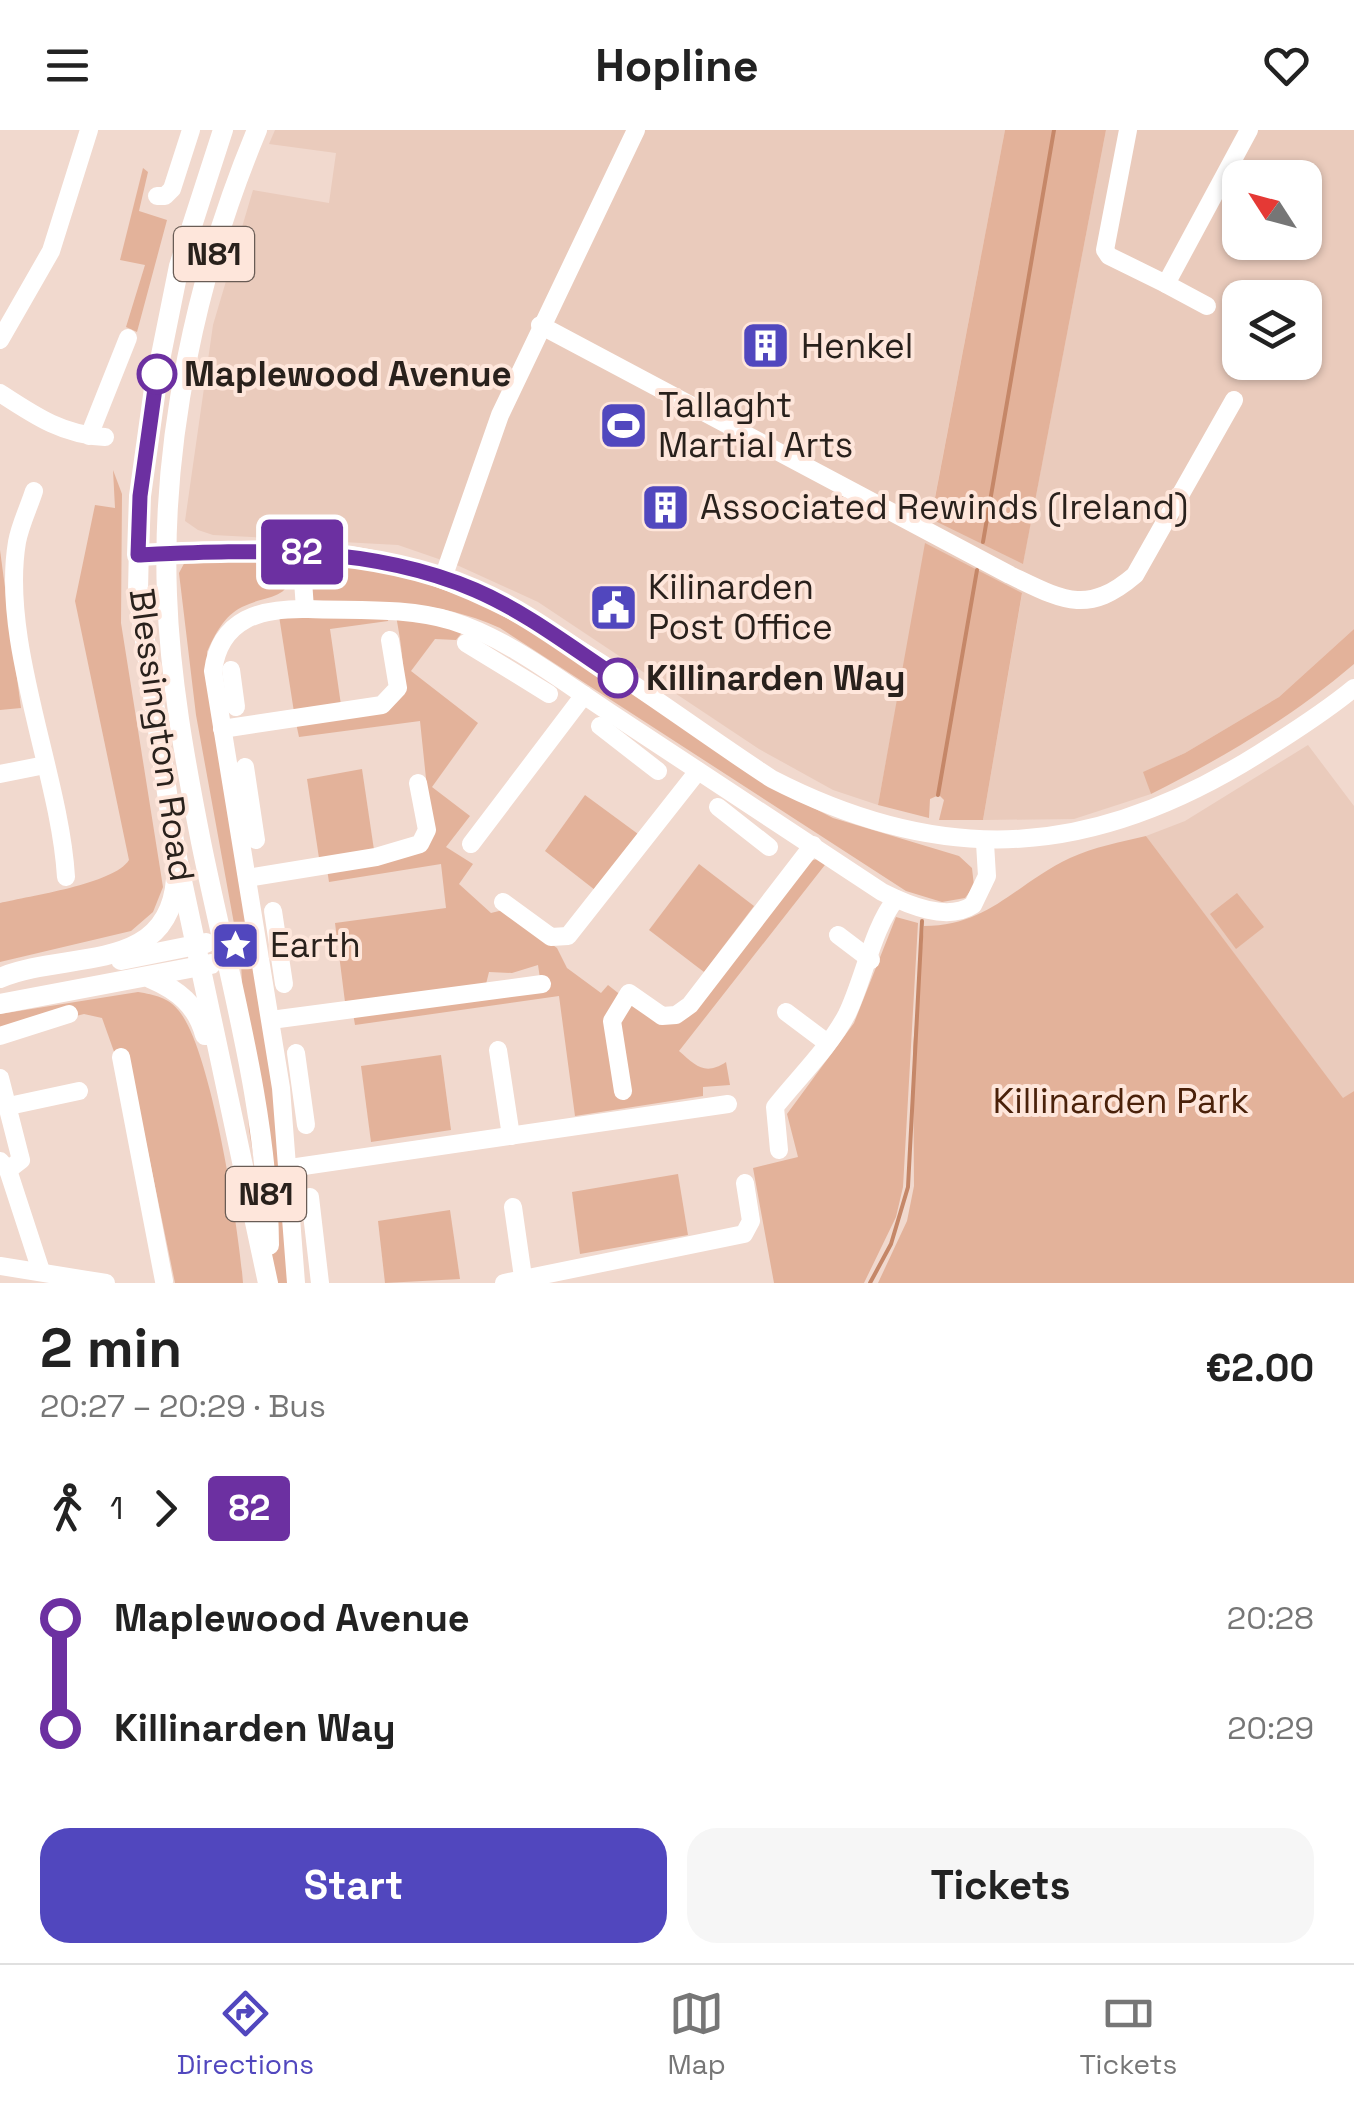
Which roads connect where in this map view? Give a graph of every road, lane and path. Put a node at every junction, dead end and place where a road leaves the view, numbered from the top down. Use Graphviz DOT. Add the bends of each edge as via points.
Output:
graph roads {
  1 [pos="90,130"];
  2 [pos="191,130"];
  3 [pos="224,130"];
  4 [pos="257,130"];
  5 [pos="636,130"];
  6 [pos="1128,130"];
  7 [pos="1249,130"];
  8 [pos="158,196"];
  9 [pos="1166,284"];
  10 [pos="1206,306"];
  11 [pos="540,325"];
  12 [pos="128,338"];
  13 [pos="0,340"];
  14 [pos="0,393"];
  15 [pos="1234,400"];
  16 [pos="34,491"];
  17 [pos="8,538"];
  18 [pos="301,552"];
  19 [pos="167,554"];
  20 [pos="138,555"];
  21 [pos="443,578"];
  22 [pos="304,609"];
  23 [pos="390,640"];
  24 [pos="466,644"];
  25 [pos="509,659"];
  26 [pos="226,678"];
  27 [pos="1354,688"];
  28 [pos="549,694"];
  29 [pos="584,696"];
  30 [pos="236,707"];
  31 [pos="600,726"];
  32 [pos="222,728"];
  33 [pos="627,735"];
  34 [pos="45,766"];
  35 [pos="244,767"];
  36 [pos="658,770"];
  37 [pos="698,772"];
  38 [pos="0,774"];
  39 [pos="418,783"];
  40 [pos="242,801"];
  41 [pos="748,802"];
  42 [pos="718,807"];
  43 [pos="735,820"];
  44 [pos="256,840"];
  45 [pos="985,842"];
  46 [pos="471,844"];
  47 [pos="812,845"];
  48 [pos="770,847"];
  49 [pos="178,858"];
  50 [pos="66,878"];
  51 [pos="247,878"];
  52 [pos="503,902"];
  53 [pos="905,902"];
  54 [pos="273,911"];
  55 [pos="838,935"];
  56 [pos="222,940"];
  57 [pos="278,941"];
  58 [pos="258,944"];
  59 [pos="199,956"];
  60 [pos="872,960"];
  61 [pos="228,961"];
  62 [pos="150,978"];
  63 [pos="0,981"];
  64 [pos="284,984"];
  65 [pos="542,984"];
  66 [pos="0,1004"];
  67 [pos="786,1012"];
  68 [pos="70,1014"];
  69 [pos="271,1020"];
  70 [pos="0,1036"];
  71 [pos="826,1042"];
  72 [pos="498,1050"];
  73 [pos="296,1053"];
  74 [pos="122,1057"];
  75 [pos="0,1078"];
  76 [pos="300,1086"];
  77 [pos="281,1088"];
  78 [pos="80,1091"];
  79 [pos="624,1091"];
  80 [pos="728,1104"];
  81 [pos="9,1106"];
  82 [pos="232,1123"];
  83 [pos="306,1125"];
  84 [pos="511,1136"];
  85 [pos="779,1150"];
  86 [pos="4,1165"];
  87 [pos="290,1168"];
  88 [pos="745,1183"];
  89 [pos="310,1198"];
  90 [pos="514,1208"];
  91 [pos="305,1243"];
  92 [pos="0,1266"];
  93 [pos="41,1272"];
  94 [pos="560,1277"];
  95 [pos="523,1278"];
  96 [pos="160,1282"];
  97 [pos="268,1282"];
  98 [pos="106,1283"];
  99 [pos="296,1283"];
  100 [pos="320,1283"];
  101 [pos="504,1283"];
  1 -- 13 [label="street" via="51,251"];
  2 -- 8 [label="street" via="172,189"];
  3 -- 20 [label="main road, Blessington Road / N81" via="195,208 169,314 149,424"];
  4 -- 19 [label="main road, Blessington Road / N81" via="196,327"];
  5 -- 11 [label="street"];
  6 -- 9 [label="street" via="1106,250"];
  7 -- 9 [label="street"];
  9 -- 10 [label="street"];
  11 -- 15 [label="street" via="1010,575 1074,599 1110,596 1135,575"];
  11 -- 21 [label="street" via="500,415"];
  12 -- 14 [label="street" via="97,437 47,424"];
  16 -- 17 [label="street"];
  17 -- 34 [label="street"];
  18 -- 19 [label="street"];
  18 -- 21 [label="street" via="346,554"];
  18 -- 22 [label="street"];
  19 -- 20 [label="street"];
  19 -- 56 [label="main road, Blessington Road / N81" via="178,720"];
  20 -- 49 [label="main road, Blessington Road / N81" via="146,670"];
  21 -- 45 [label="street" via="517,612 808,797 877,821"];
  22 -- 25 [label="street" via="431,616 468,627"];
  22 -- 26 [label="street" via="260,612 223,636 216,654"];
  23 -- 32 [label="street" via="398,688 382,704"];
  24 -- 25 [label="street"];
  25 -- 28 [label="street"];
  25 -- 29 [label="street"];
  26 -- 30 [label="street"];
  26 -- 32 [label="street"];
  27 -- 45 [label="street" via="1225,775 1157,809 1062,837"];
  29 -- 33 [label="street"];
  29 -- 46 [label="street"];
  31 -- 33 [label="street"];
  32 -- 40 [label="street"];
  33 -- 36 [label="street"];
  33 -- 37 [label="street"];
  34 -- 38 [label="street"];
  34 -- 50 [label="street"];
  35 -- 40 [label="street"];
  37 -- 41 [label="street"];
  37 -- 52 [label="street" via="568,936 551,936"];
  39 -- 51 [label="street" via="427,830 420,844"];
  40 -- 44 [label="street"];
  40 -- 51 [label="street"];
  41 -- 43 [label="street"];
  41 -- 47 [label="street"];
  42 -- 43 [label="street"];
  43 -- 48 [label="street"];
  45 -- 53 [label="street" via="987,876 973,905 938,911"];
  47 -- 53 [label="street"];
  47 -- 79 [label="street" via="690,1005 662,1016 629,992 614,1010"];
  49 -- 59 [label="main road, Blessington Road / N81"];
  49 -- 63 [label="main road" via="170,911 135,947"];
  51 -- 58 [label="street"];
  53 -- 60 [label="street" via="875,938"];
  54 -- 57 [label="street"];
  55 -- 60 [label="street"];
  56 -- 59 [label="main road"];
  56 -- 61 [label="main road, Blessington Road / N81"];
  57 -- 58 [label="street"];
  57 -- 64 [label="street"];
  58 -- 69 [label="street"];
  59 -- 61 [label="main road"];
  59 -- 62 [label="main road"];
  59 -- 63 [label="main road"];
  59 -- 82 [label="main road, Blessington Road / N81"];
  60 -- 71 [label="street" via="846,1017"];
  61 -- 97 [label="main road, Blessington Road / N81" via="262,1152"];
  62 -- 66 [label="main road"];
  62 -- 82 [label="main road" via="186,999 200,1018"];
  65 -- 69 [label="street"];
  67 -- 71 [label="street"];
  68 -- 70 [label="street"];
  69 -- 77 [label="street"];
  71 -- 85 [label="street" via="776,1108"];
  72 -- 84 [label="street"];
  73 -- 76 [label="street"];
  74 -- 96 [label="street"];
  75 -- 81 [label="street"];
  76 -- 77 [label="street"];
  76 -- 83 [label="street"];
  77 -- 87 [label="street"];
  78 -- 81 [label="street"];
  80 -- 84 [label="street"];
  81 -- 86 [label="street" via="22,1160"];
  82 -- 97 [label="main road, Blessington Road / N81"];
  84 -- 87 [label="street"];
  86 -- 93 [label="street"];
  87 -- 91 [label="street"];
  88 -- 94 [label="street" via="751,1221 744,1234"];
  89 -- 91 [label="street"];
  90 -- 95 [label="street"];
  91 -- 99 [label="street"];
  91 -- 100 [label="street"];
  92 -- 93 [label="street"];
  93 -- 98 [label="street"];
  94 -- 95 [label="street"];
  95 -- 101 [label="street"];
}
